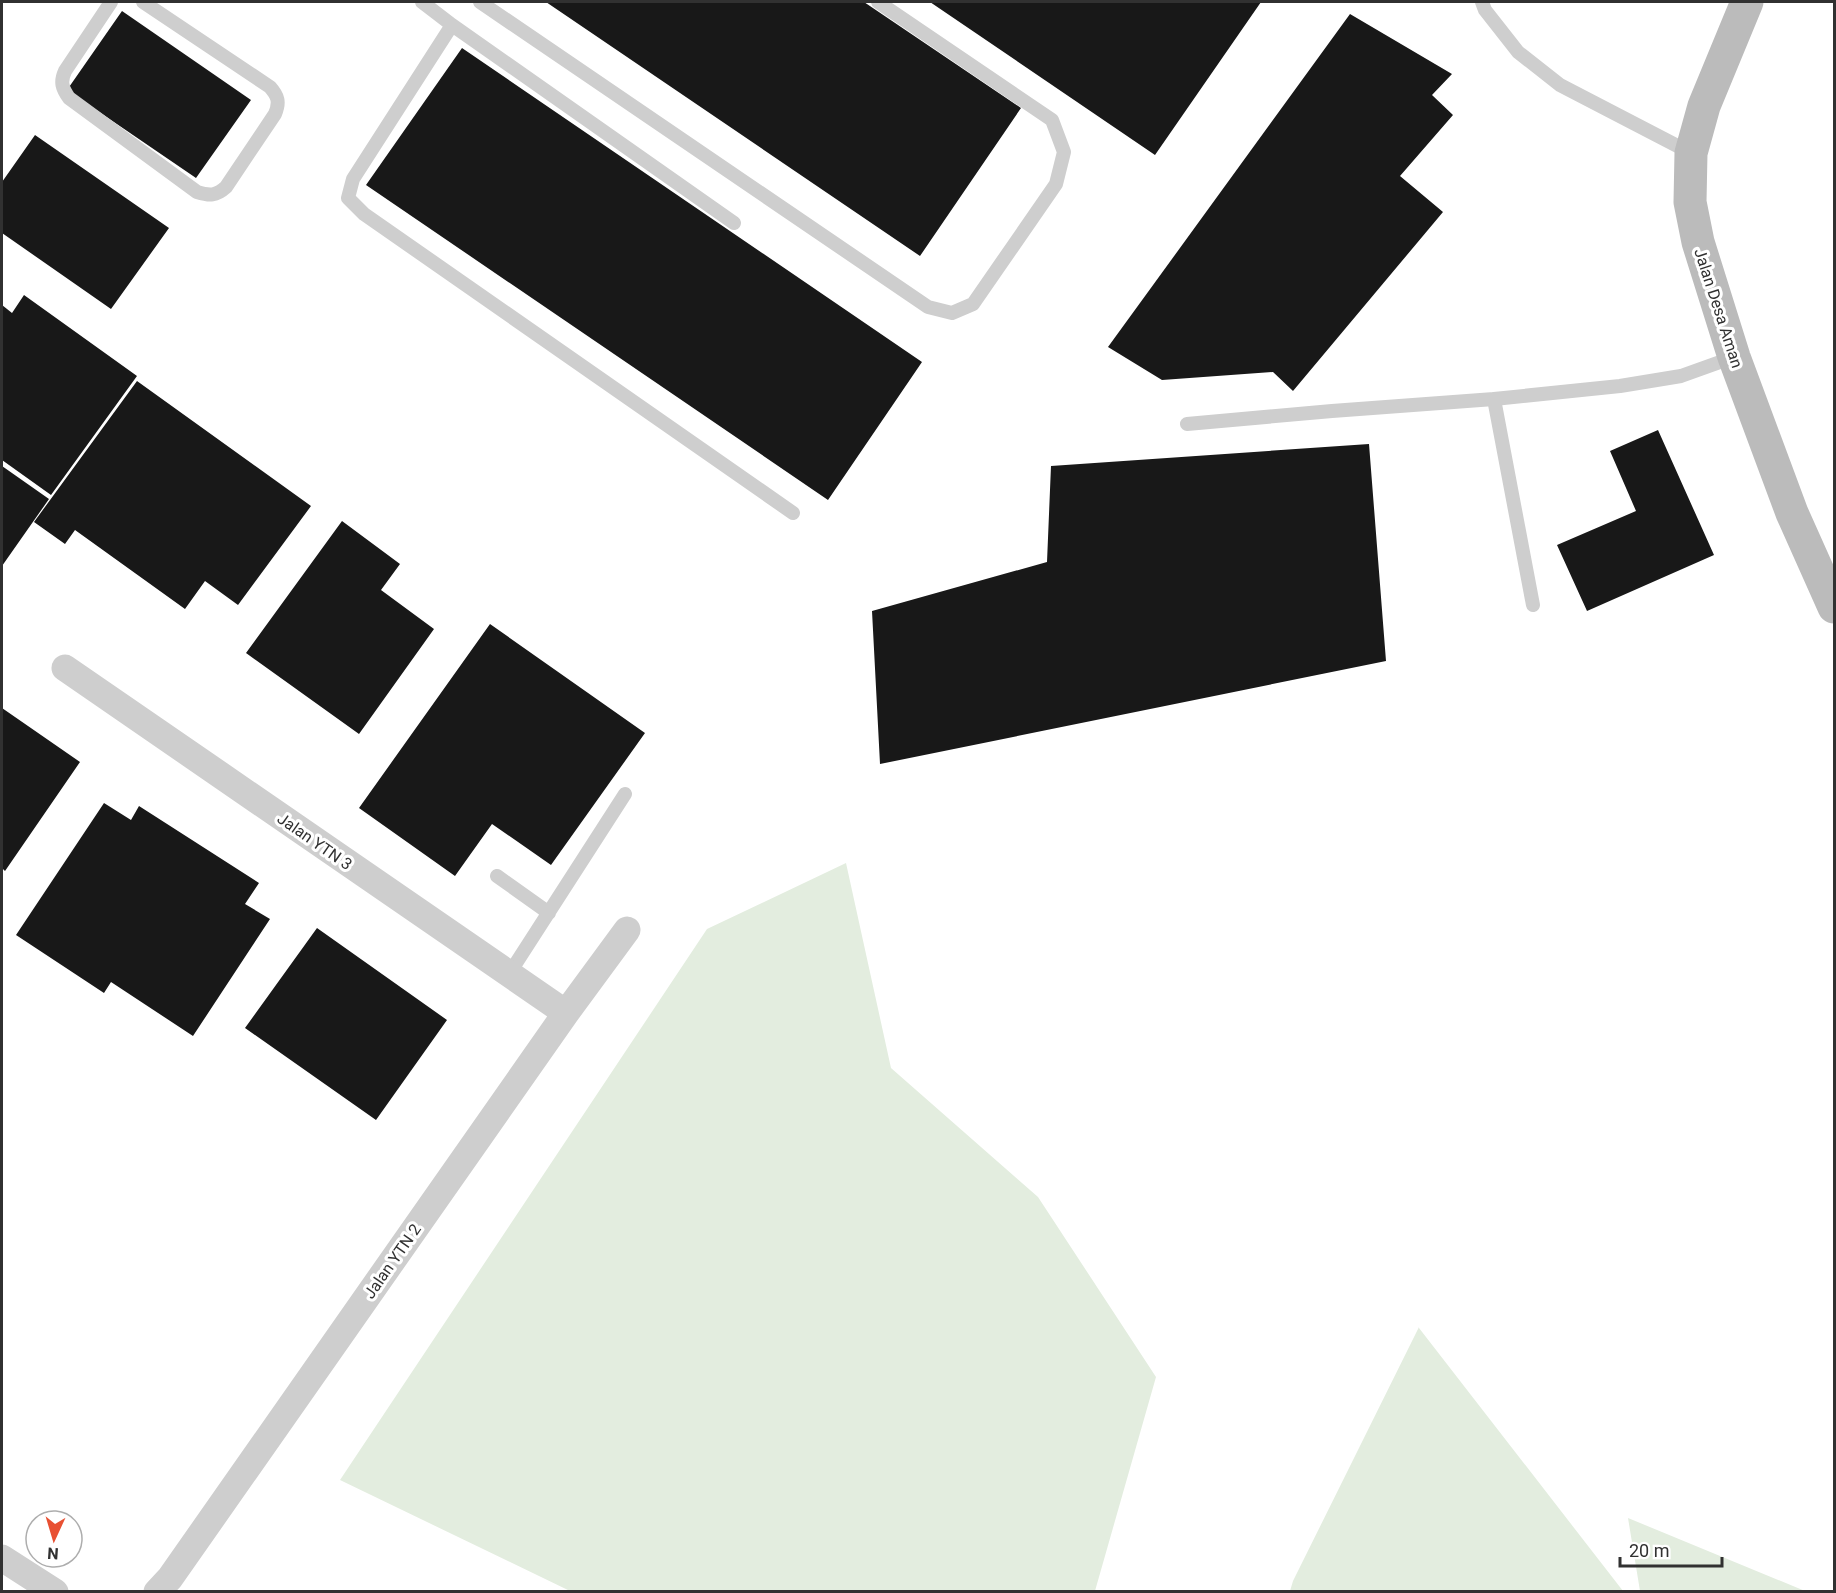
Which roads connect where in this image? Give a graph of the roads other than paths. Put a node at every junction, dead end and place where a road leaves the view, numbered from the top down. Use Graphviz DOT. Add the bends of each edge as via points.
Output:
graph roads {
  1 [pos="111,2"];
  2 [pos="143,2"];
  3 [pos="422,2"];
  4 [pos="480,2"];
  5 [pos="878,2"];
  6 [pos="1482,2"];
  7 [pos="1747,2"];
  8 [pos="452,25"];
  9 [pos="1691,153"];
  10 [pos="734,223"];
  11 [pos="1734,357"];
  12 [pos="1494,399"];
  13 [pos="1187,424"];
  14 [pos="793,513"];
  15 [pos="1533,605"];
  16 [pos="1834,607"];
  17 [pos="64,668"];
  18 [pos="626,794"];
  19 [pos="497,876"];
  20 [pos="549,913"];
  21 [pos="627,930"];
  22 [pos="509,974"];
  23 [pos="566,1013"];
  24 [pos="2,1558"];
  25 [pos="55,1592"];
  26 [pos="157,1592"];
  1 -- 2 [label="lane" via="64,70 63,90 197,192 218,194 275,114 279,105 277,94"];
  3 -- 8 [label="lane"];
  4 -- 5 [label="lane" via="928,307 952,313 973,303 1050,193 1064,152 1052,120"];
  6 -- 9 [label="lane" via="1518,52 1560,85"];
  7 -- 9 [label="street, Jalan Desa Aman" via="1704,106"];
  8 -- 10 [label="lane"];
  8 -- 14 [label="lane" via="353,179 348,198 364,214"];
  9 -- 11 [label="street, Jalan Desa Aman" via="1690,202 1698,242"];
  11 -- 12 [label="lane" via="1682,375 1620,386"];
  11 -- 16 [label="street, Jalan Desa Aman" via="1792,513"];
  12 -- 13 [label="lane"];
  12 -- 15 [label="lane"];
  17 -- 22 [label="street, Jalan YTN 3"];
  18 -- 20 [label="lane"];
  19 -- 20 [label="lane"];
  20 -- 22 [label="lane"];
  21 -- 23 [label="street, Jalan YTN 2"];
  22 -- 23 [label="street, Jalan YTN 3"];
  23 -- 26 [label="street, Jalan YTN 2"];
  24 -- 25 [label="street"];
}
